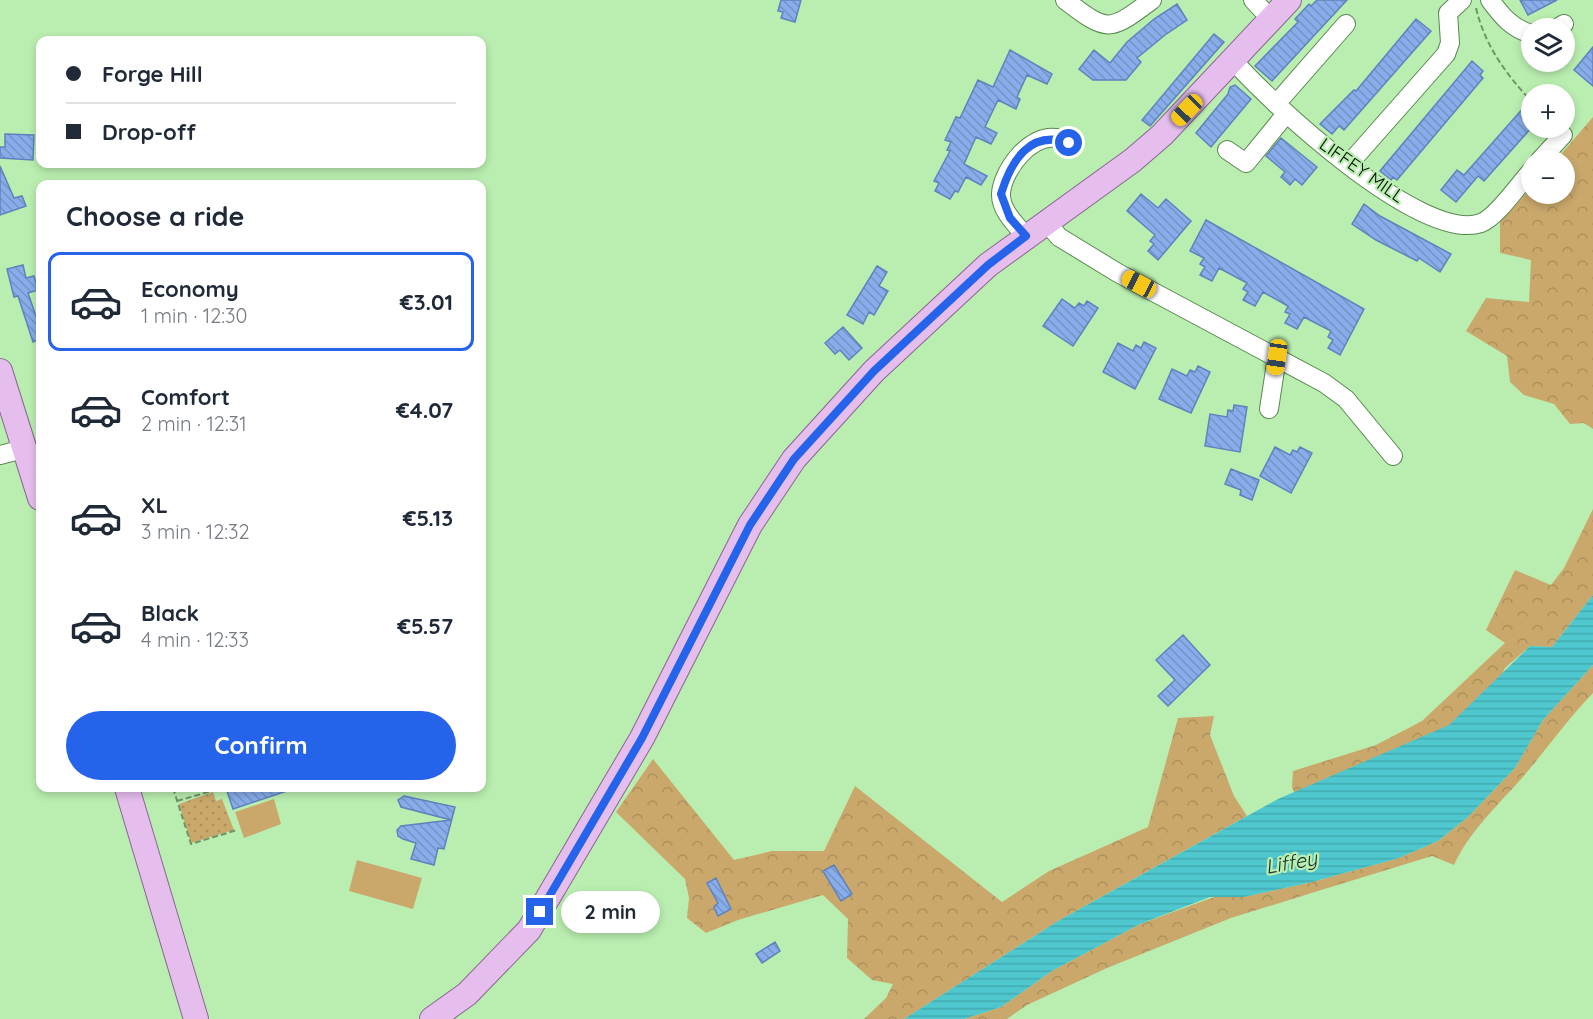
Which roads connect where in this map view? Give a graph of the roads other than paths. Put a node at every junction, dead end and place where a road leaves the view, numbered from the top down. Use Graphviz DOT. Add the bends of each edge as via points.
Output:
graph roads {
  1 [pos="1065,0"];
  2 [pos="1152,0"];
  3 [pos="1253,0"];
  4 [pos="1289,0"];
  5 [pos="1462,0"];
  6 [pos="1490,0"];
  7 [pos="1270,18"];
  8 [pos="1346,24"];
  9 [pos="1521,31"];
  10 [pos="1232,59"];
  11 [pos="1281,109"];
  12 [pos="1560,138"];
  13 [pos="1069,143"];
  14 [pos="1227,150"];
  15 [pos="1549,150"];
  16 [pos="1348,165"];
  17 [pos="1521,183"];
  18 [pos="1046,222"];
  19 [pos="1026,236"];
  20 [pos="1277,357"];
  21 [pos="0,371"];
  22 [pos="1269,409"];
  23 [pos="12,452"];
  24 [pos="1393,456"];
  25 [pos="36,491"];
  26 [pos="128,792"];
  27 [pos="196,1019"];
  28 [pos="432,1019"];
  1 -- 2 [label="street" via="1088,18 1110,26 1123,22"];
  3 -- 7 [label="street"];
  4 -- 7 [label="main road"];
  5 -- 16 [label="street" via="1448,13 1450,43 1446,54"];
  6 -- 9 [label="street"];
  7 -- 10 [label="main road"];
  8 -- 11 [label="street"];
  10 -- 11 [label="street, LIFFEY MILL"];
  10 -- 18 [label="main road" via="1162,135"];
  11 -- 14 [label="street" via="1246,163"];
  11 -- 16 [label="street, LIFFEY MILL"];
  12 -- 15 [label="street"];
  13 -- 19 [label="street" via="1055,138 1040,141 1014,161 1007,176 1001,194 1004,205"];
  16 -- 17 [label="street, LIFFEY MILL" via="1391,196 1449,224 1483,222"];
  18 -- 19 [label="main road"];
  18 -- 20 [label="street" via="1059,237 1118,273"];
  19 -- 28 [label="main road" via="988,265 874,371 794,459 750,525 642,738 529,930 467,994"];
  20 -- 22 [label="street"];
  20 -- 24 [label="street" via="1346,399 1373,446"];
  21 -- 23 [label="main road"];
  23 -- 25 [label="main road"];
  26 -- 27 [label="main road"];
}
